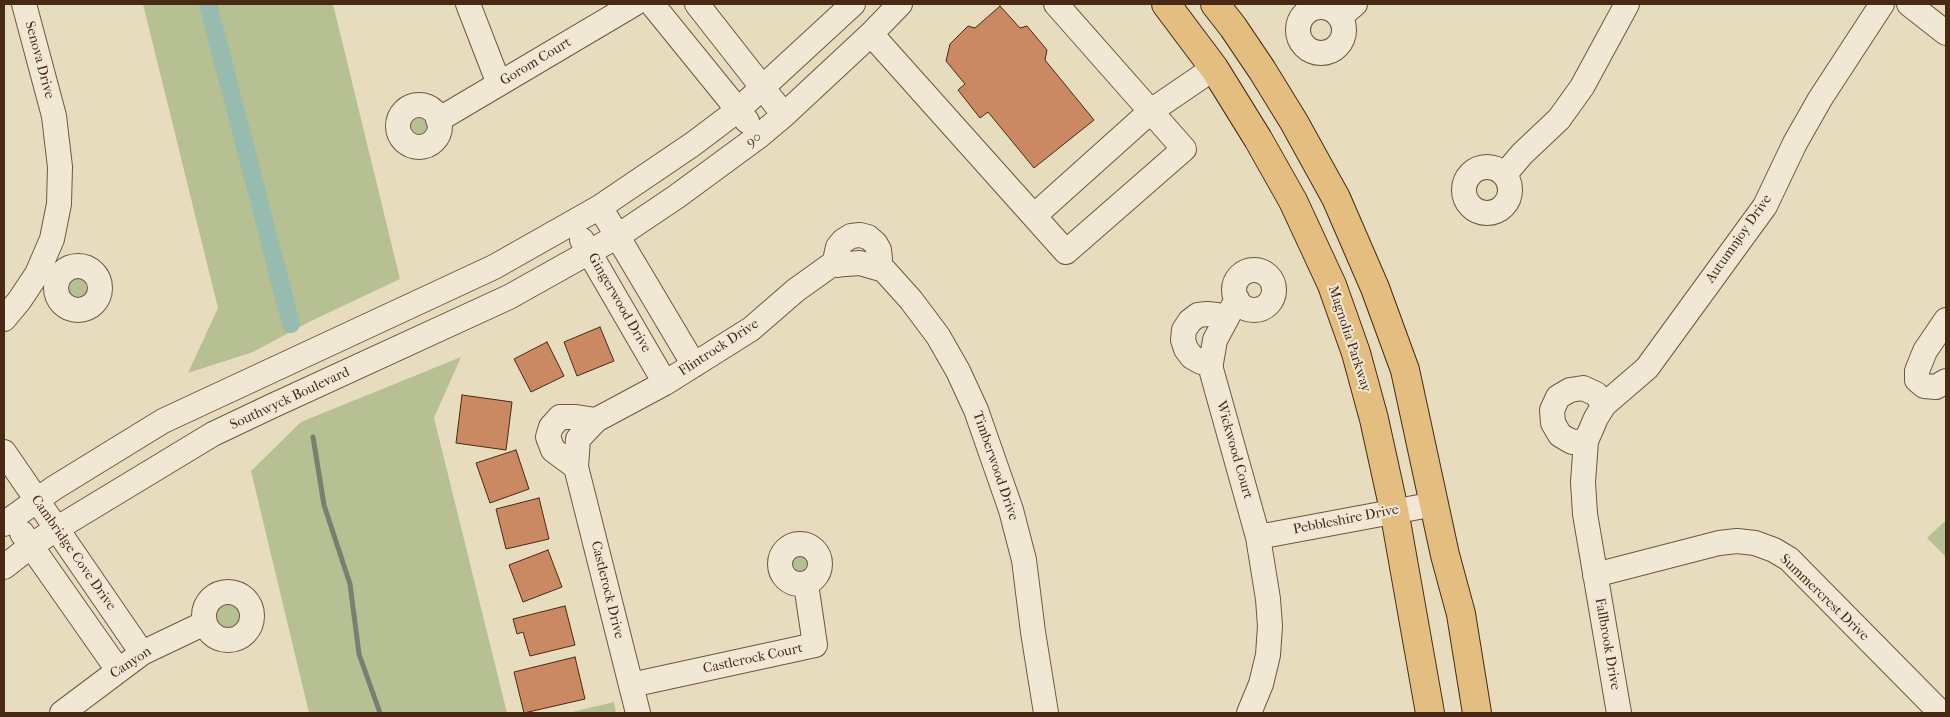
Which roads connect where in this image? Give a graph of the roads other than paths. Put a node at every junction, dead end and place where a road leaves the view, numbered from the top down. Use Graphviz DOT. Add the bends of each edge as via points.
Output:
graph roads {
  1 [pos="24,4"];
  2 [pos="468,4"];
  3 [pos="634,4"];
  4 [pos="652,4"];
  5 [pos="697,4"];
  6 [pos="852,4"];
  7 [pos="900,4"];
  8 [pos="1056,4"];
  9 [pos="1166,4"];
  10 [pos="1215,4"];
  11 [pos="1627,4"];
  12 [pos="1882,4"];
  13 [pos="1909,4"];
  14 [pos="1946,33"];
  15 [pos="871,34"];
  16 [pos="1214,68"];
  17 [pos="499,84"];
  18 [pos="763,88"];
  19 [pos="738,110"];
  20 [pos="1151,111"];
  21 [pos="784,115"];
  22 [pos="438,120"];
  23 [pos="759,136"];
  24 [pos="1505,174"];
  25 [pos="600,207"];
  26 [pos="1034,216"];
  27 [pos="572,223"];
  28 [pos="618,236"];
  29 [pos="589,252"];
  30 [pos="858,265"];
  31 [pos="494,267"];
  32 [pos="509,297"];
  33 [pos="1236,300"];
  34 [pos="4,319"];
  35 [pos="1946,320"];
  36 [pos="1226,321"];
  37 [pos="1211,362"];
  38 [pos="694,365"];
  39 [pos="1946,381"];
  40 [pos="665,382"];
  41 [pos="1604,405"];
  42 [pos="596,420"];
  43 [pos="578,439"];
  44 [pos="1586,442"];
  45 [pos="4,452"];
  46 [pos="576,467"];
  47 [pos="37,502"];
  48 [pos="1435,504"];
  49 [pos="1394,510"];
  50 [pos="6,516"];
  51 [pos="56,529"];
  52 [pos="1258,536"];
  53 [pos="31,546"];
  54 [pos="4,568"];
  55 [pos="1595,575"];
  56 [pos="806,584"];
  57 [pos="205,623"];
  58 [pos="142,653"];
  59 [pos="118,670"];
  60 [pos="631,686"];
  61 [pos="62,713"];
  62 [pos="638,713"];
  63 [pos="1046,713"];
  64 [pos="1249,713"];
  65 [pos="1430,713"];
  66 [pos="1477,713"];
  67 [pos="1619,713"];
  68 [pos="1941,713"];
  1 -- 34 [label="street, Senova Drive" via="54,116 60,167 59,204 47,276"];
  2 -- 17 [label="street"];
  3 -- 17 [label="street, Gorom Court"];
  4 -- 19 [label="street"];
  5 -- 18 [label="street"];
  6 -- 18 [label="street"];
  7 -- 15 [label="street, 90"];
  8 -- 20 [label="street"];
  9 -- 16 [label="main road, Magnolia Parkway"];
  10 -- 48 [label="main road" via="1267,78 1336,198 1375,288 1404,370"];
  11 -- 24 [label="street" via="1582,87 1559,119"];
  12 -- 41 [label="street, Autumnjoy Drive" via="1820,99 1765,206 1647,368"];
  13 -- 14 [label="street"];
  15 -- 21 [label="street, 90"];
  15 -- 26 [label="street"];
  16 -- 20 [label="street"];
  16 -- 49 [label="main road, Magnolia Parkway" via="1292,201 1332,285 1356,353"];
  17 -- 22 [label="street, Gorom Court"];
  18 -- 19 [label="street"];
  18 -- 21 [label="street"];
  19 -- 23 [label="street"];
  19 -- 25 [label="street"];
  20 -- 26 [label="street"];
  20 -- 26 [label="street" via="1184,149 1066,252"];
  21 -- 23 [label="street, 90"];
  23 -- 28 [label="street, 90"];
  25 -- 27 [label="street"];
  25 -- 28 [label="street"];
  27 -- 29 [label="street, Gingerwood Drive"];
  27 -- 31 [label="street"];
  28 -- 29 [label="street, 90"];
  28 -- 38 [label="street"];
  29 -- 32 [label="street, Southwyck Boulevard"];
  29 -- 40 [label="street, Gingerwood Drive"];
  30 -- 38 [label="street, Flintrock Drive" via="831,266 796,290 751,329"];
  30 -- 63 [label="street, Timberwood Drive" via="884,270 911,300 938,336 976,410 1011,510 1024,560"];
  31 -- 32 [label="street"];
  31 -- 47 [label="street" via="163,421 54,488"];
  32 -- 51 [label="street, Southwyck Boulevard" via="213,434"];
  33 -- 36 [label="street, Wickwood Court"];
  35 -- 39 [label="street" via="1925,350 1917,371 1917,380 1924,386 1936,387"];
  36 -- 37 [label="street, Wickwood Court" via="1215,340"];
  36 -- 37 [label="street" via="1217,315 1207,314 1190,321 1184,330 1183,340 1192,357 1201,362"];
  37 -- 52 [label="street, Wickwood Court"];
  38 -- 40 [label="street, Flintrock Drive"];
  40 -- 42 [label="street, Flintrock Drive"];
  41 -- 44 [label="street, Autumnjoy Drive"];
  41 -- 44 [label="street" via="1596,394 1583,388 1570,390 1558,397 1552,410 1553,423 1560,435 1572,442"];
  42 -- 43 [label="street, Flintrock Drive"];
  42 -- 46 [label="street" via="560,417 551,427 548,437 553,450"];
  43 -- 46 [label="street, Castlerock Drive"];
  44 -- 55 [label="street, Autumnjoy Drive" via="1585,514"];
  45 -- 47 [label="street, Cambridge Cove Drive"];
  46 -- 60 [label="street, Castlerock Drive"];
  47 -- 50 [label="street"];
  47 -- 51 [label="street, Cambridge Cove Drive"];
  48 -- 49 [label="street, Pebbleshire Drive"];
  48 -- 66 [label="main road" via="1461,614"];
  49 -- 52 [label="street, Pebbleshire Drive"];
  49 -- 65 [label="main road, Magnolia Parkway"];
  50 -- 53 [label="street"];
  51 -- 53 [label="street, Southwyck Boulevard"];
  51 -- 58 [label="street, Cambridge Cove Drive"];
  52 -- 64 [label="street, Wickwood Court" via="1270,626 1261,684"];
  53 -- 54 [label="street, Southwyck Boulevard"];
  53 -- 59 [label="street"];
  55 -- 67 [label="street, Fallbrook Drive"];
  55 -- 68 [label="street, Summercrest Drive" via="1719,543 1755,543 1774,550 1789,560"];
  56 -- 60 [label="street, Castlerock Court" via="815,645"];
  57 -- 58 [label="street, Canyon"];
  58 -- 59 [label="street, Canyon"];
  59 -- 61 [label="street, Canyon"];
  60 -- 62 [label="street, Castlerock Drive"];
}
